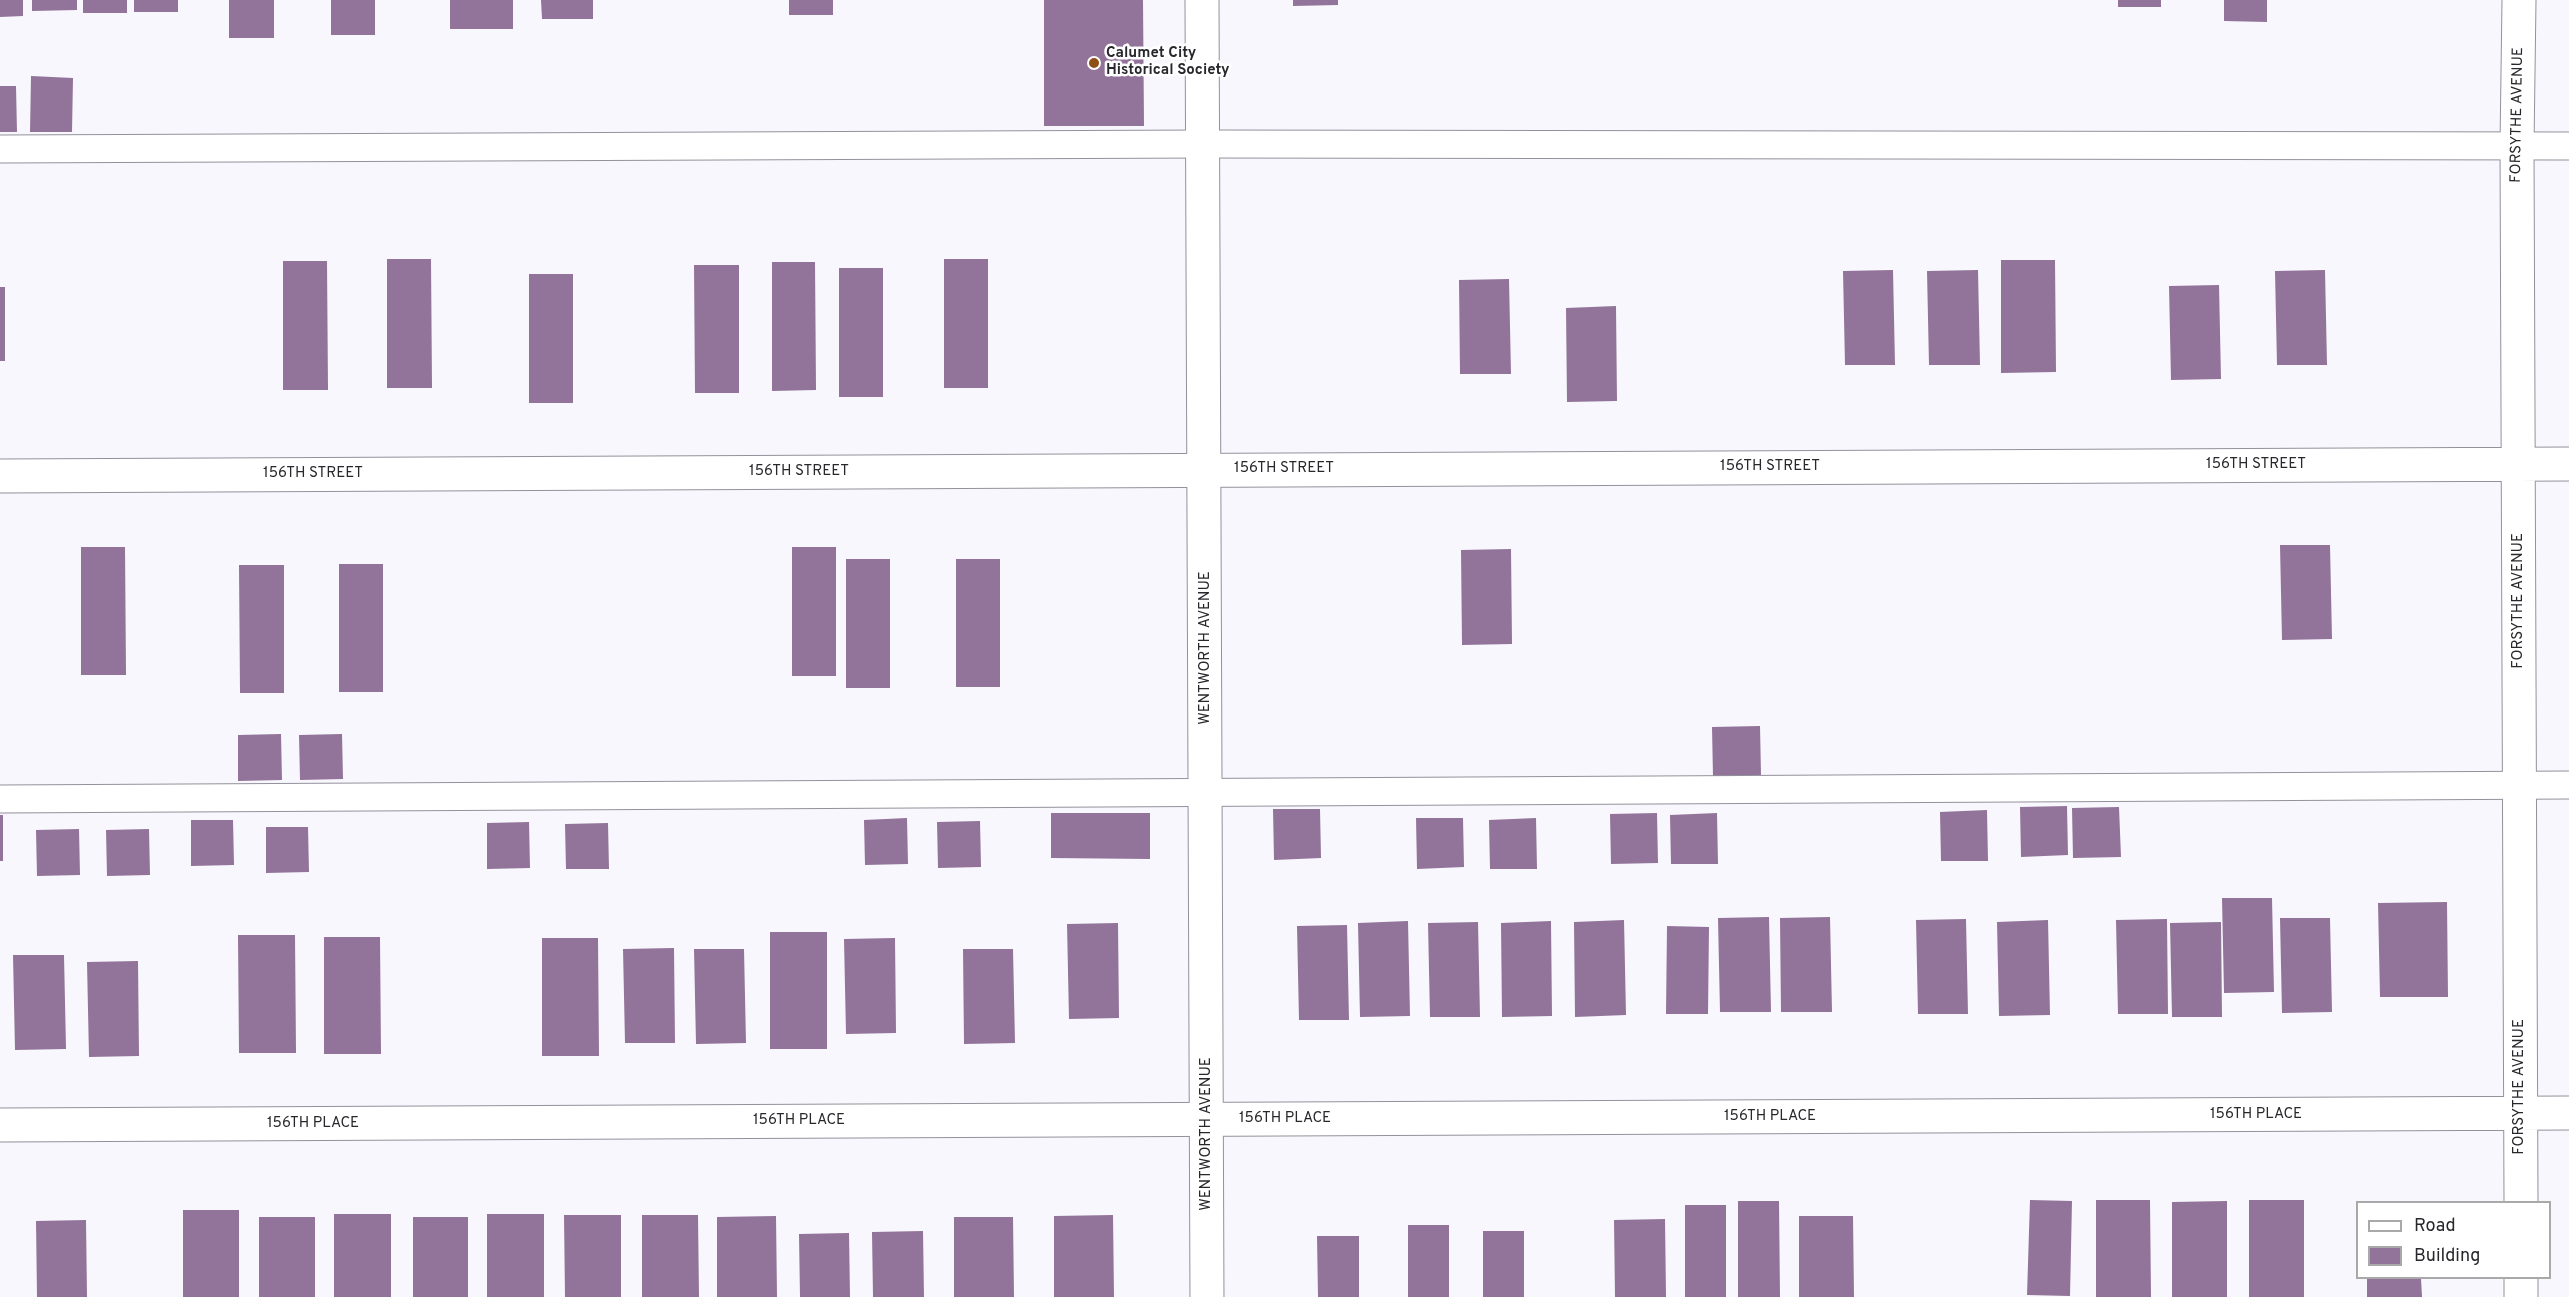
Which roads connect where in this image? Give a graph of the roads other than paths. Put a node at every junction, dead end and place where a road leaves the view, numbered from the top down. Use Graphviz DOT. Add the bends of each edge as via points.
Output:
graph roads {
  1 [pos="1202,0"];
  2 [pos="2519,0"];
  3 [pos="1203,144"];
  4 [pos="2517,146"];
  5 [pos="2569,146"];
  6 [pos="0,150"];
  7 [pos="2518,464"];
  8 [pos="2569,464"];
  9 [pos="1205,470"];
  10 [pos="0,476"];
  11 [pos="2519,785"];
  12 [pos="2569,785"];
  13 [pos="1206,792"];
  14 [pos="0,799"];
  15 [pos="2569,1113"];
  16 [pos="2520,1114"];
  17 [pos="1207,1120"];
  18 [pos="0,1125"];
  19 [pos="2521,1201"];
  20 [pos="2521,1279"];
  21 [pos="1207,1297"];
  22 [pos="2521,1297"];
  1 -- 3 [label="street, WENTWORTH AVENUE"];
  2 -- 4 [label="street, FORSYTHE AVENUE"];
  3 -- 4 [label="lane"];
  3 -- 6 [label="lane"];
  3 -- 9 [label="street, WENTWORTH AVENUE"];
  4 -- 5 [label="lane"];
  4 -- 7 [label="street, FORSYTHE AVENUE"];
  7 -- 8 [label="street, 156TH STREET"];
  7 -- 9 [label="street, 156TH STREET"];
  7 -- 11 [label="street, FORSYTHE AVENUE"];
  9 -- 10 [label="street, 156TH STREET"];
  9 -- 13 [label="street, WENTWORTH AVENUE"];
  11 -- 12 [label="lane"];
  11 -- 13 [label="lane"];
  11 -- 16 [label="street, FORSYTHE AVENUE"];
  13 -- 14 [label="lane"];
  13 -- 17 [label="street, WENTWORTH AVENUE"];
  15 -- 16 [label="street, 156TH PLACE"];
  16 -- 17 [label="street, 156TH PLACE"];
  16 -- 19 [label="street, FORSYTHE AVENUE"];
  17 -- 18 [label="street, 156TH PLACE"];
  17 -- 21 [label="street, WENTWORTH AVENUE"];
  20 -- 22 [label="street"];
}
